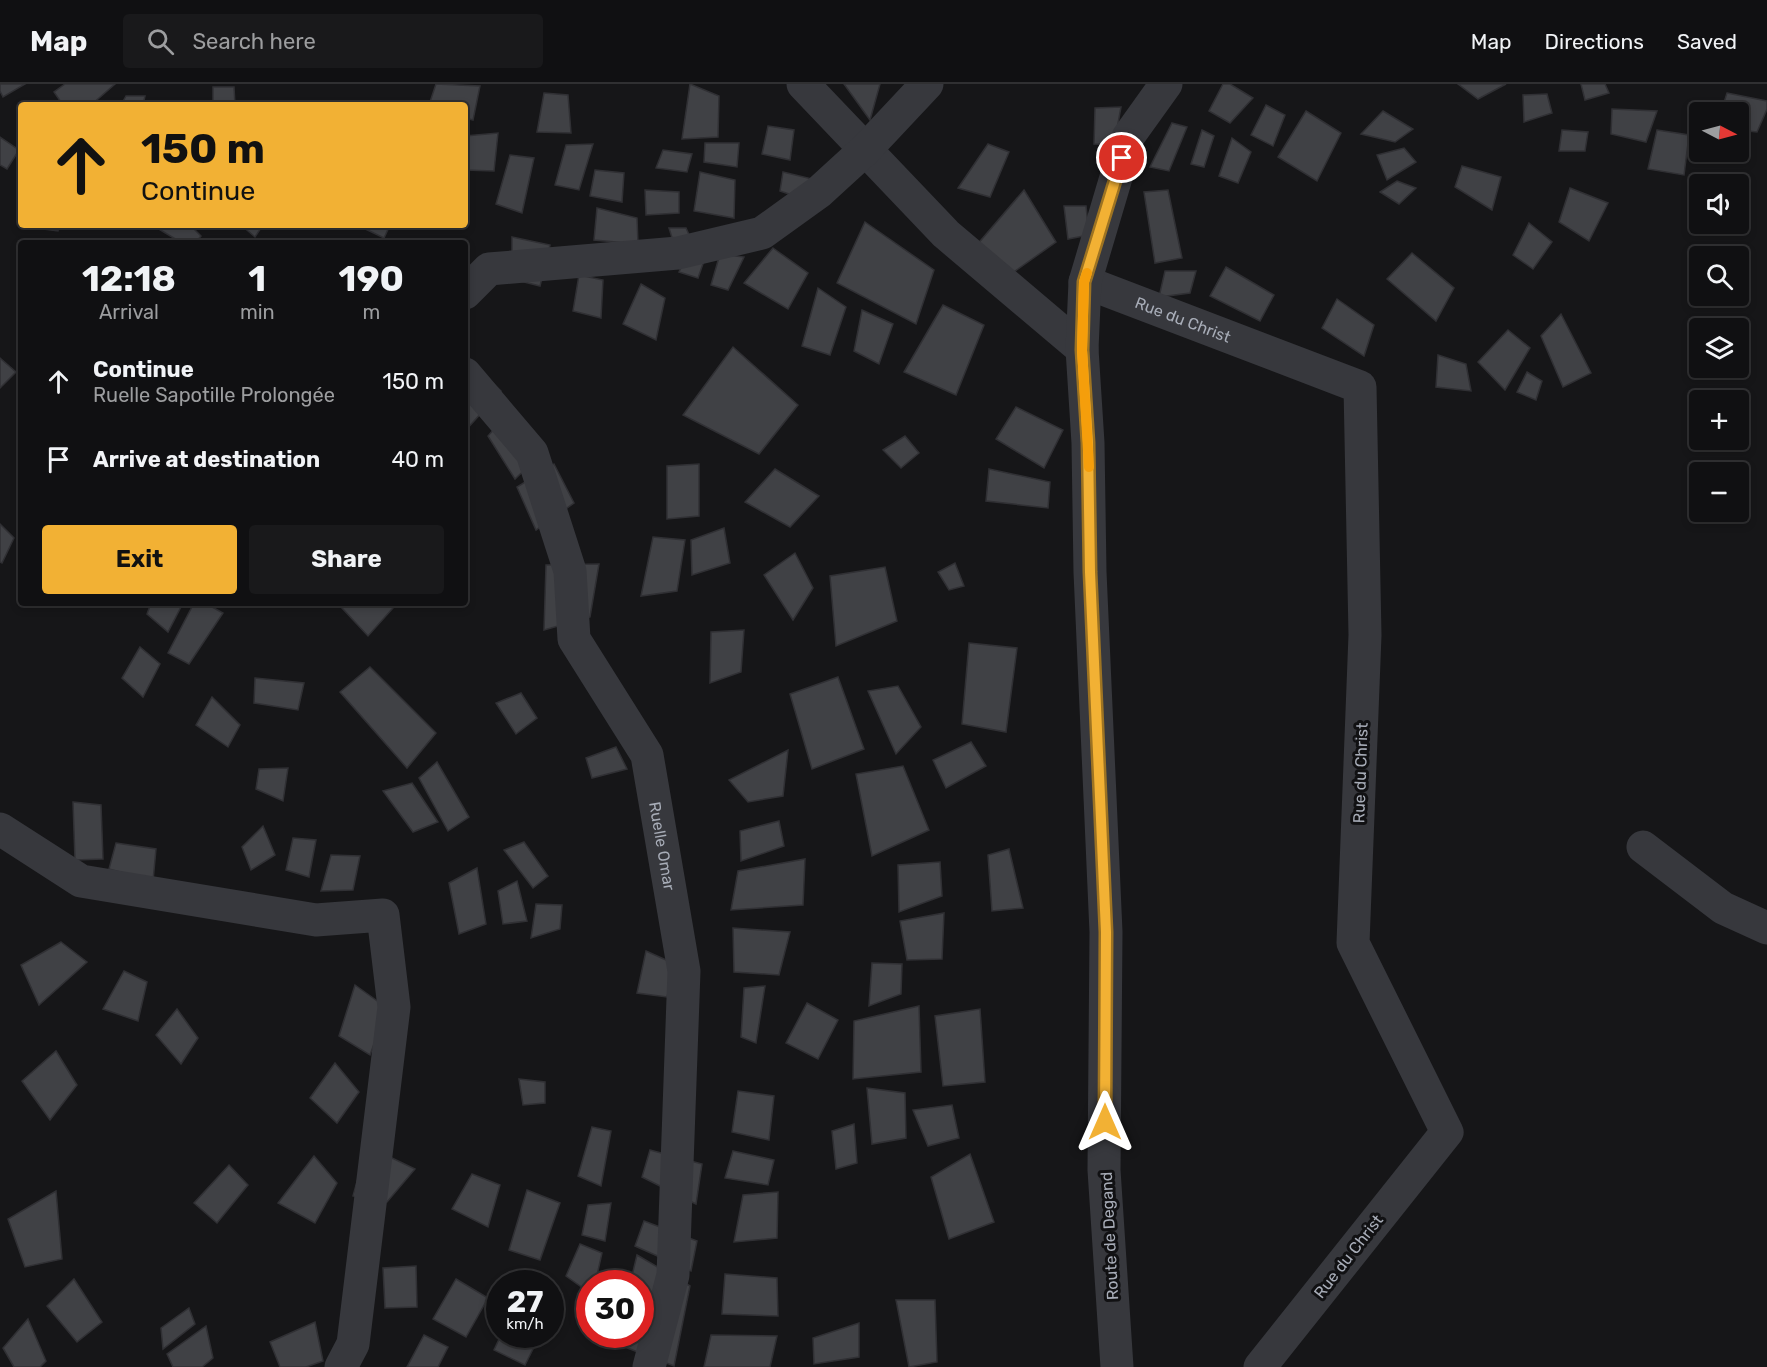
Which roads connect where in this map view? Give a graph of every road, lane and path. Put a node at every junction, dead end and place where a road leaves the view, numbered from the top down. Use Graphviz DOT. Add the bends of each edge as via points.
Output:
graph roads {
  1 [pos="803,84"];
  2 [pos="927,84"];
  3 [pos="1166,84"];
  4 [pos="866,149"];
  5 [pos="1084,282"];
  6 [pos="468,290"];
  7 [pos="1082,350"];
  8 [pos="468,378"];
  9 [pos="0,829"];
  10 [pos="1643,847"];
  11 [pos="1767,928"];
  12 [pos="341,1367"];
  13 [pos="649,1367"];
  14 [pos="1116,1367"];
  15 [pos="1260,1367"];
  1 -- 4 [label="street"];
  2 -- 4 [label="street"];
  3 -- 5 [label="street, Route de Degand" via="1128,137"];
  4 -- 6 [label="street" via="819,192 762,233 678,253 489,268"];
  4 -- 7 [label="street" via="946,234"];
  5 -- 7 [label="street, Route de Degand"];
  5 -- 15 [label="street, Rue du Christ" via="1360,387 1365,635 1353,943 1447,1132"];
  7 -- 14 [label="street, Route de Degand" via="1106,932 1104,1170"];
  8 -- 13 [label="street, Ruelle Omar" via="532,453 570,571 574,639 647,755 684,970 673,1275"];
  9 -- 12 [label="street" via="81,881 316,920 383,915 394,1007 353,1344"];
  10 -- 11 [label="street" via="1723,908"];
}
